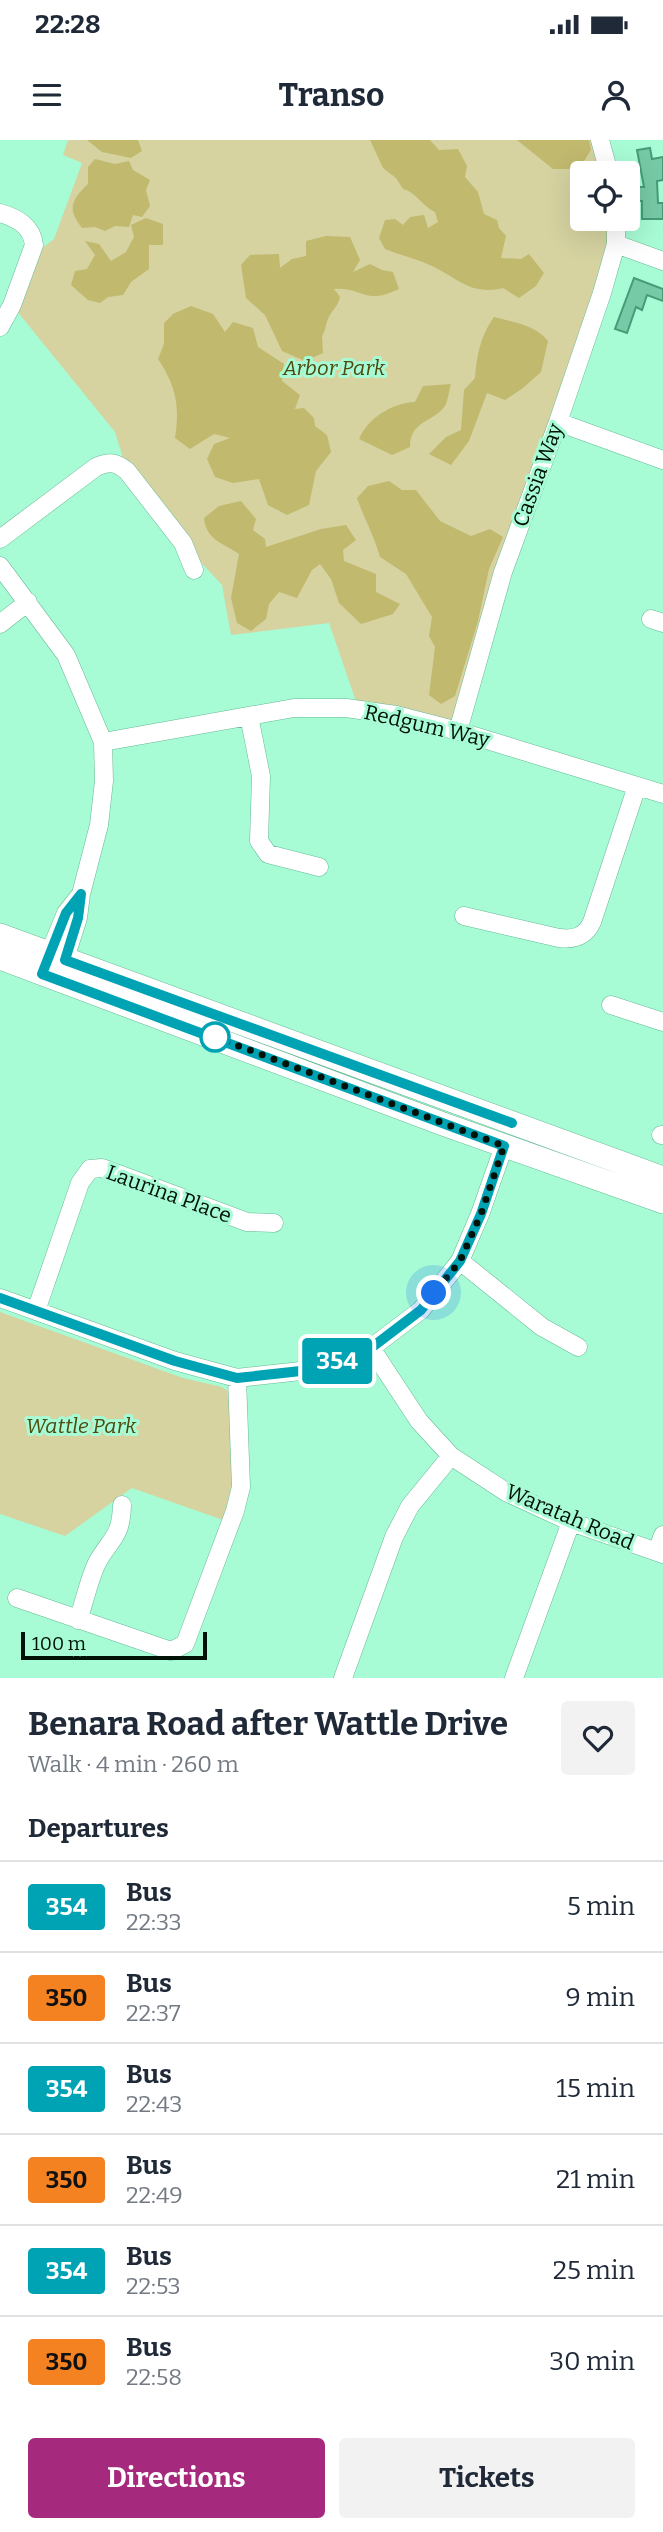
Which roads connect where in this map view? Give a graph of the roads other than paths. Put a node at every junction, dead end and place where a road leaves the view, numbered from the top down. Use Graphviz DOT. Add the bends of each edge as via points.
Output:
graph roads {
  1 [pos="600,140"];
  2 [pos="606,161"];
  3 [pos="0,212"];
  4 [pos="615,231"];
  5 [pos="616,244"];
  6 [pos="663,261"];
  7 [pos="0,327"];
  8 [pos="558,422"];
  9 [pos="663,460"];
  10 [pos="0,539"];
  11 [pos="0,566"];
  12 [pos="194,570"];
  13 [pos="28,602"];
  14 [pos="0,624"];
  15 [pos="249,716"];
  16 [pos="458,731"];
  17 [pos="103,742"];
  18 [pos="637,786"];
  19 [pos="663,794"];
  20 [pos="319,867"];
  21 [pos="464,916"];
  22 [pos="0,935"];
  23 [pos="0,958"];
  24 [pos="54,966"];
  25 [pos="611,1005"];
  26 [pos="663,1022"];
  27 [pos="272,1047"];
  28 [pos="512,1123"];
  29 [pos="504,1146"];
  30 [pos="663,1178"];
  31 [pos="663,1202"];
  32 [pos="274,1223"];
  33 [pos="460,1261"];
  34 [pos="0,1297"];
  35 [pos="36,1311"];
  36 [pos="578,1347"];
  37 [pos="371,1348"];
  38 [pos="237,1378"];
  39 [pos="451,1456"];
  40 [pos="121,1505"];
  41 [pos="571,1522"];
  42 [pos="661,1547"];
  43 [pos="17,1598"];
  44 [pos="78,1620"];
  45 [pos="343,1678"];
  46 [pos="514,1678"];
  1 -- 2 [label="street"];
  3 -- 7 [label="street" via="27,226 34,244"];
  4 -- 5 [label="street, Cassia Way"];
  5 -- 6 [label="street"];
  5 -- 8 [label="street, Cassia Way"];
  8 -- 9 [label="street"];
  8 -- 16 [label="street, Cassia Way" via="503,572"];
  10 -- 12 [label="street" via="108,461 127,471 183,543"];
  11 -- 13 [label="street"];
  13 -- 14 [label="street"];
  13 -- 17 [label="street" via="66,655"];
  15 -- 16 [label="street, Redgum Way" via="294,708 346,708"];
  15 -- 17 [label="street, Redgum Way"];
  15 -- 20 [label="street" via="261,776 259,841 268,854"];
  16 -- 18 [label="street, Redgum Way"];
  17 -- 24 [label="street" via="104,780 96,839 81,894 66,913"];
  18 -- 19 [label="street, Redgum Way"];
  18 -- 21 [label="street" via="592,922 579,937 559,938"];
  22 -- 24 [label="main road"];
  23 -- 24 [label="main road"];
  24 -- 27 [label="main road"];
  25 -- 26 [label="street"];
  27 -- 28 [label="main road"];
  27 -- 29 [label="main road"];
  28 -- 29 [label="main road"];
  28 -- 30 [label="main road"];
  29 -- 31 [label="main road"];
  29 -- 33 [label="street"];
  32 -- 35 [label="street, Laurina Place" via="247,1222 102,1168 90,1169 80,1183"];
  33 -- 36 [label="street" via="542,1327"];
  33 -- 37 [label="street" via="421,1310"];
  34 -- 35 [label="street"];
  35 -- 38 [label="street"];
  37 -- 38 [label="street" via="319,1369"];
  37 -- 39 [label="street, Waratah Road" via="419,1421"];
  38 -- 44 [label="street" via="240,1487 186,1644 171,1651"];
  39 -- 41 [label="street, Waratah Road" via="506,1492"];
  39 -- 45 [label="street" via="410,1506 394,1537"];
  40 -- 44 [label="street" via="117,1534 98,1562"];
  41 -- 42 [label="street, Waratah Road"];
  41 -- 46 [label="street"];
  43 -- 44 [label="street"];
}
